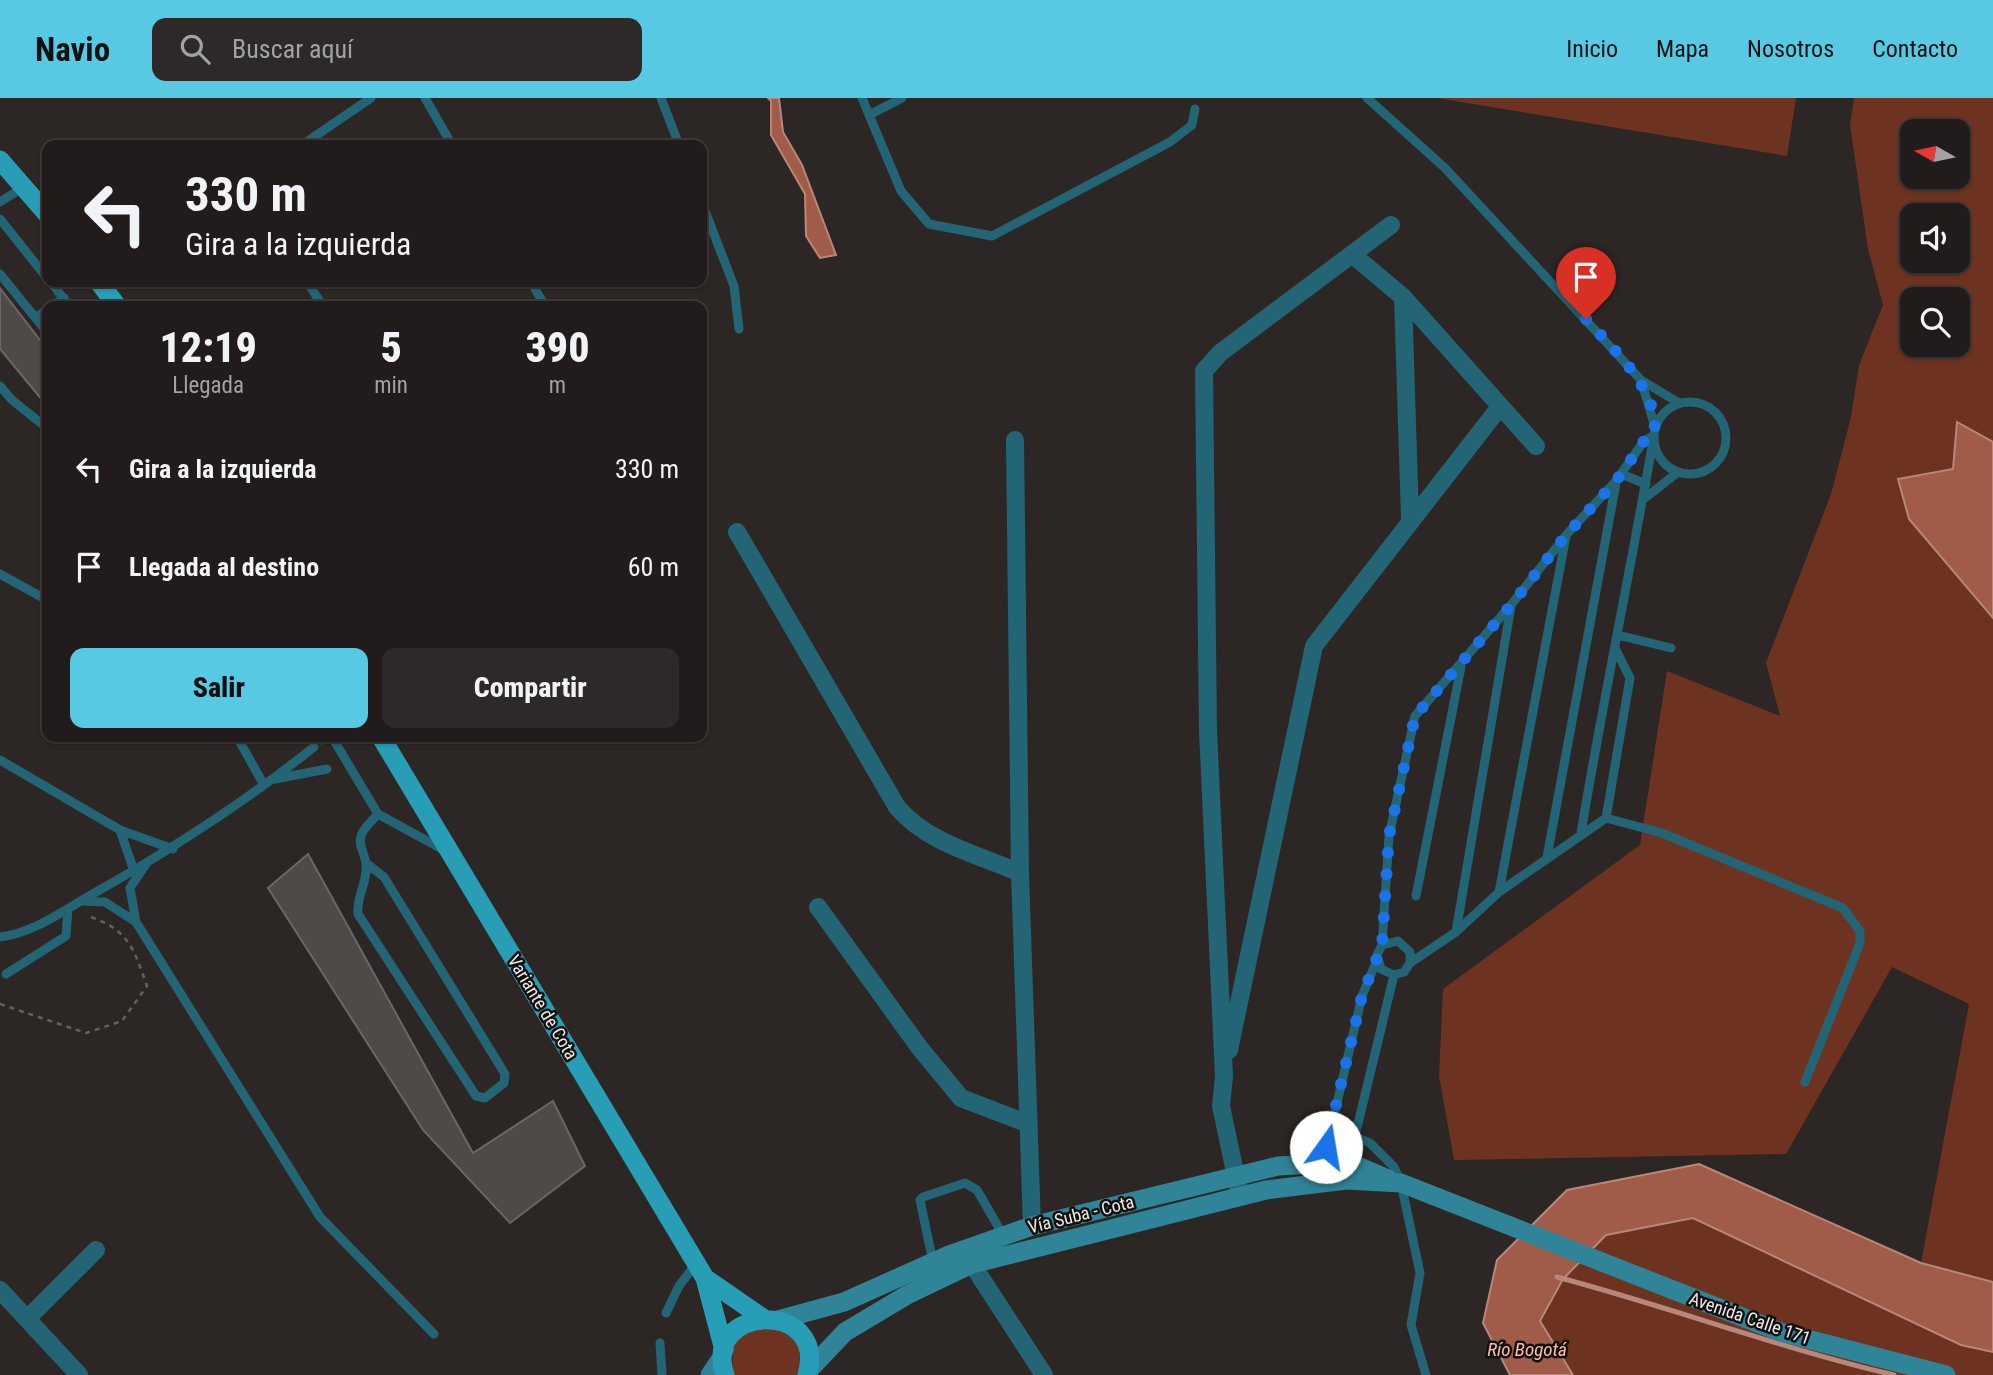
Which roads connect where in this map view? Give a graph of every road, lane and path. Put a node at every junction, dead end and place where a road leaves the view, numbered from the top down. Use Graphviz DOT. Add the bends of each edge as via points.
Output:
graph roads {
  1 [pos="371,98"];
  2 [pos="425,98"];
  3 [pos="661,98"];
  4 [pos="862,98"];
  5 [pos="902,98"];
  6 [pos="1367,98"];
  7 [pos="1195,109"];
  8 [pos="869,115"];
  9 [pos="309,140"];
  10 [pos="449,140"];
  11 [pos="677,140"];
  12 [pos="0,160"];
  13 [pos="25,186"];
  14 [pos="0,202"];
  15 [pos="42,208"];
  16 [pos="707,216"];
  17 [pos="0,219"];
  18 [pos="1391,225"];
  19 [pos="1353,255"];
  20 [pos="42,272"];
  21 [pos="0,274"];
  22 [pos="55,287"];
  23 [pos="1403,297"];
  24 [pos="66,301"];
  25 [pos="42,313"];
  26 [pos="36,317"];
  27 [pos="42,324"];
  28 [pos="739,329"];
  29 [pos="1641,380"];
  30 [pos="0,386"];
  31 [pos="1679,403"];
  32 [pos="1499,408"];
  33 [pos="42,424"];
  34 [pos="1654,431"];
  35 [pos="1015,440"];
  36 [pos="1536,446"];
  37 [pos="1677,473"];
  38 [pos="1619,478"];
  39 [pos="1646,484"];
  40 [pos="1645,498"];
  41 [pos="1410,518"];
  42 [pos="737,532"];
  43 [pos="1567,534"];
  44 [pos="0,574"];
  45 [pos="42,597"];
  46 [pos="1511,605"];
  47 [pos="1618,635"];
  48 [pos="1615,648"];
  49 [pos="1671,648"];
  50 [pos="1461,664"];
  51 [pos="240,742"];
  52 [pos="330,742"];
  53 [pos="384,742"];
  54 [pos="314,747"];
  55 [pos="0,760"];
  56 [pos="347,762"];
  57 [pos="338,767"];
  58 [pos="327,769"];
  59 [pos="274,779"];
  60 [pos="264,785"];
  61 [pos="378,814"];
  62 [pos="1606,818"];
  63 [pos="120,830"];
  64 [pos="1581,833"];
  65 [pos="173,849"];
  66 [pos="451,854"];
  67 [pos="1547,856"];
  68 [pos="366,863"];
  69 [pos="146,864"];
  70 [pos="134,871"];
  71 [pos="1020,873"];
  72 [pos="1499,892"];
  73 [pos="1416,896"];
  74 [pos="82,900"];
  75 [pos="818,907"];
  76 [pos="68,909"];
  77 [pos="91,917"];
  78 [pos="136,922"];
  79 [pos="1456,932"];
  80 [pos="0,937"];
  81 [pos="1382,945"];
  82 [pos="1377,960"];
  83 [pos="1410,963"];
  84 [pos="6,974"];
  85 [pos="1394,975"];
  86 [pos="0,1004"];
  87 [pos="1224,1076"];
  88 [pos="1805,1082"];
  89 [pos="1026,1123"];
  90 [pos="1329,1133"];
  91 [pos="1354,1136"];
  92 [pos="1323,1161"];
  93 [pos="1347,1171"];
  94 [pos="1236,1176"];
  95 [pos="1319,1181"];
  96 [pos="1396,1182"];
  97 [pos="1240,1196"];
  98 [pos="1032,1226"];
  99 [pos="1003,1235"];
  100 [pos="96,1250"];
  101 [pos="1598,1261"];
  102 [pos="933,1262"];
  103 [pos="972,1264"];
  104 [pos="701,1270"];
  105 [pos="0,1290"];
  106 [pos="666,1313"];
  107 [pos="27,1318"];
  108 [pos="770,1319"];
  109 [pos="434,1334"];
  110 [pos="660,1343"];
  111 [pos="724,1361"];
  112 [pos="807,1373"];
  113 [pos="79,1375"];
  114 [pos="662,1375"];
  115 [pos="710,1375"];
  116 [pos="1044,1375"];
  117 [pos="1426,1375"];
  118 [pos="1946,1375"];
  1 -- 9 [label="lane"];
  2 -- 10 [label="lane"];
  3 -- 11 [label="lane"];
  4 -- 8 [label="lane"];
  5 -- 8 [label="lane"];
  6 -- 29 [label="lane" via="1464,188"];
  7 -- 8 [label="lane" via="1192,125 1170,142 992,236 929,224 901,191"];
  12 -- 13 [label="main road"];
  13 -- 14 [label="lane"];
  13 -- 15 [label="main road"];
  16 -- 28 [label="lane" via="734,286"];
  17 -- 20 [label="lane"];
  18 -- 19 [label="street"];
  19 -- 23 [label="street"];
  19 -- 87 [label="street" via="1220,353 1204,371 1208,730"];
  21 -- 26 [label="lane"];
  22 -- 24 [label="lane"];
  23 -- 32 [label="street"];
  23 -- 41 [label="street"];
  25 -- 26 [label="lane"];
  26 -- 27 [label="lane"];
  29 -- 31 [label="lane"];
  29 -- 34 [label="lane"];
  30 -- 33 [label="lane"];
  31 -- 34 [label="lane" via="1661,415"];
  31 -- 37 [label="lane" via="1705,405 1716,412 1726,436 1718,461 1708,470"];
  32 -- 36 [label="street"];
  32 -- 41 [label="street"];
  34 -- 37 [label="lane" via="1661,460"];
  34 -- 38 [label="lane"];
  34 -- 39 [label="lane"];
  35 -- 71 [label="street"];
  37 -- 40 [label="lane"];
  38 -- 39 [label="lane"];
  38 -- 43 [label="lane"];
  38 -- 67 [label="lane"];
  39 -- 40 [label="lane"];
  40 -- 47 [label="lane"];
  41 -- 87 [label="street" via="1314,646"];
  42 -- 71 [label="street" via="897,807 926,833"];
  43 -- 46 [label="lane"];
  43 -- 72 [label="lane"];
  44 -- 45 [label="lane"];
  46 -- 50 [label="lane"];
  46 -- 79 [label="lane"];
  47 -- 48 [label="lane"];
  47 -- 49 [label="lane"];
  48 -- 62 [label="lane" via="1630,678"];
  48 -- 64 [label="lane"];
  50 -- 73 [label="lane"];
  50 -- 81 [label="lane" via="1415,716 1389,836"];
  51 -- 60 [label="lane"];
  52 -- 56 [label="lane"];
  53 -- 66 [label="main road, Variante de Cota"];
  54 -- 59 [label="lane"];
  55 -- 63 [label="lane"];
  56 -- 57 [label="lane"];
  56 -- 61 [label="lane"];
  58 -- 59 [label="lane"];
  59 -- 60 [label="lane"];
  60 -- 65 [label="lane"];
  61 -- 66 [label="lane"];
  61 -- 68 [label="lane" via="360,841"];
  62 -- 64 [label="lane"];
  62 -- 88 [label="lane" via="1662,833 1843,908 1856,923 1860,943"];
  63 -- 65 [label="lane"];
  63 -- 70 [label="lane"];
  64 -- 67 [label="lane"];
  65 -- 69 [label="lane"];
  66 -- 104 [label="main road, Variante de Cota"];
  67 -- 72 [label="lane"];
  68 -- 68 [label="lane" via="365,883 356,903 358,914 476,1097 485,1098 503,1083 505,1074 384,877"];
  69 -- 70 [label="lane"];
  69 -- 78 [label="lane" via="131,888"];
  70 -- 74 [label="lane"];
  71 -- 89 [label="street"];
  72 -- 79 [label="lane"];
  74 -- 76 [label="lane"];
  74 -- 78 [label="lane" via="105,902"];
  75 -- 89 [label="street" via="961,1098"];
  76 -- 80 [label="lane" via="29,930"];
  76 -- 84 [label="lane" via="66,936"];
  77 -- 86 [label="path" via="114,925 134,951 147,986 122,1021 86,1033"];
  78 -- 109 [label="lane" via="320,1217"];
  79 -- 83 [label="lane"];
  81 -- 82 [label="lane"];
  81 -- 83 [label="lane" via="1392,941 1403,944 1410,952"];
  82 -- 85 [label="lane" via="1381,969"];
  82 -- 90 [label="lane" via="1362,996"];
  83 -- 85 [label="lane" via="1404,972"];
  85 -- 91 [label="lane"];
  87 -- 94 [label="street" via="1221,1106"];
  89 -- 98 [label="street"];
  90 -- 91 [label="lane"];
  90 -- 92 [label="lane"];
  91 -- 93 [label="lane"];
  91 -- 96 [label="lane" via="1383,1153"];
  92 -- 93 [label="main road, Vía Suba - Cota"];
  92 -- 94 [label="main road, Vía Suba - Cota"];
  92 -- 95 [label="lane"];
  93 -- 95 [label="main road, Vía Suba - Cota"];
  93 -- 96 [label="main road, Vía Suba - Cota"];
  94 -- 97 [label="street"];
  94 -- 98 [label="main road, Vía Suba - Cota"];
  95 -- 97 [label="main road, Vía Suba - Cota"];
  96 -- 101 [label="main road, Vía Suba - Cota"];
  96 -- 117 [label="lane" via="1420,1273 1411,1325"];
  97 -- 103 [label="main road, Vía Suba - Cota"];
  98 -- 99 [label="main road, Vía Suba - Cota"];
  99 -- 102 [label="main road, Vía Suba - Cota"];
  99 -- 102 [label="lane" via="971,1185 923,1197"];
  100 -- 107 [label="street"];
  101 -- 118 [label="main road, Avenida Calle 171" via="1780,1332"];
  102 -- 108 [label="main road, Vía Suba - Cota" via="844,1302"];
  103 -- 112 [label="main road, Vía Suba - Cota" via="845,1332"];
  103 -- 116 [label="street"];
  104 -- 106 [label="lane" via="679,1286"];
  104 -- 108 [label="main road, Variante de Cota"];
  104 -- 111 [label="main road, Variante de Cota"];
  105 -- 107 [label="street"];
  107 -- 113 [label="street"];
  108 -- 111 [label="main road" via="738,1328"];
  108 -- 112 [label="main road, Variante de Cota" via="800,1334 806,1345"];
  110 -- 114 [label="lane"];
  111 -- 115 [label="main road"];
}
